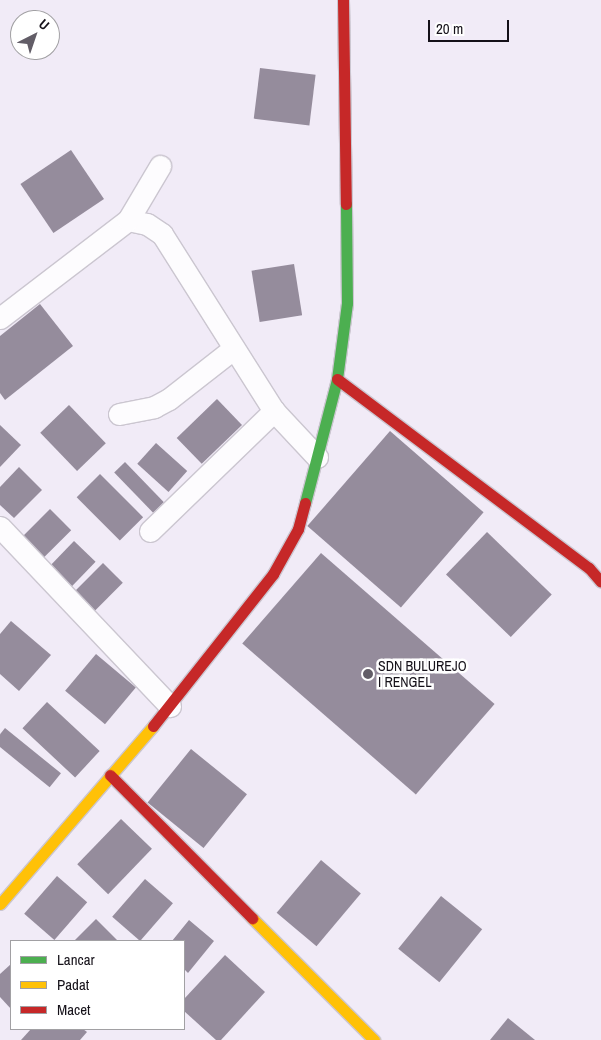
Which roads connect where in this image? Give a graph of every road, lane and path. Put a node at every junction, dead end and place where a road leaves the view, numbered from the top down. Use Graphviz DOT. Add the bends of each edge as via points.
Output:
graph roads {
  1 [pos="343,0"];
  2 [pos="160,166"];
  3 [pos="128,220"];
  4 [pos="0,318"];
  5 [pos="233,349"];
  6 [pos="337,379"];
  7 [pos="274,410"];
  8 [pos="119,414"];
  9 [pos="317,457"];
  10 [pos="0,527"];
  11 [pos="150,531"];
  12 [pos="601,582"];
  13 [pos="170,706"];
  14 [pos="110,775"];
  15 [pos="0,904"];
  16 [pos="374,1040"];
  1 -- 6 [label="street" via="347,303"];
  2 -- 3 [label="street"];
  3 -- 4 [label="street"];
  3 -- 5 [label="street" via="146,224 162,234"];
  5 -- 7 [label="street"];
  5 -- 8 [label="street" via="169,399 154,407"];
  6 -- 9 [label="street"];
  6 -- 12 [label="street" via="590,568"];
  7 -- 9 [label="street"];
  7 -- 11 [label="street"];
  9 -- 13 [label="street" via="298,529 273,574"];
  10 -- 13 [label="street"];
  13 -- 14 [label="street"];
  14 -- 15 [label="street"];
  14 -- 16 [label="street"];
}
